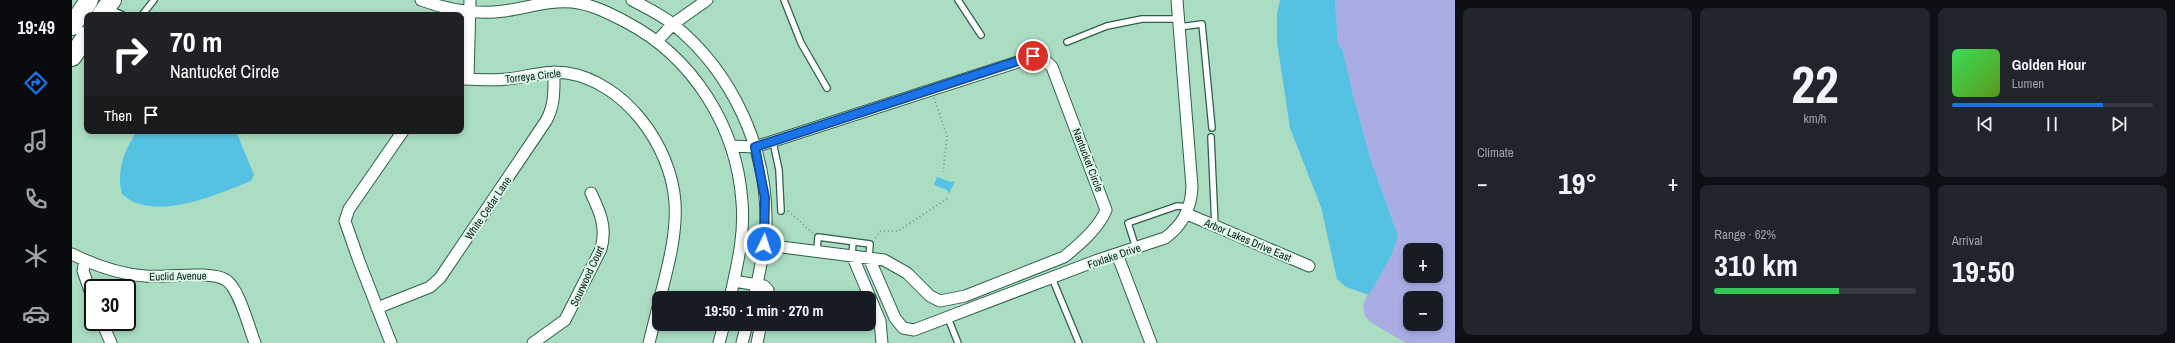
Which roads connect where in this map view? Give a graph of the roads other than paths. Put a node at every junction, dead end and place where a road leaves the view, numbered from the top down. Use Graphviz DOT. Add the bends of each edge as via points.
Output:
graph roads {
  1 [pos="89,0"];
  2 [pos="154,0"];
  3 [pos="420,0"];
  4 [pos="470,0"];
  5 [pos="632,0"];
  6 [pos="707,0"];
  7 [pos="784,0"];
  8 [pos="958,0"];
  9 [pos="1177,0"];
  10 [pos="144,12"];
  11 [pos="469,12"];
  12 [pos="1179,23"];
  13 [pos="673,24"];
  14 [pos="72,26"];
  15 [pos="981,34"];
  16 [pos="84,39"];
  17 [pos="658,41"];
  18 [pos="1067,42"];
  19 [pos="72,57"];
  20 [pos="554,72"];
  21 [pos="465,79"];
  22 [pos="827,88"];
  23 [pos="1212,128"];
  24 [pos="401,134"];
  25 [pos="1211,137"];
  26 [pos="773,142"];
  27 [pos="731,146"];
  28 [pos="755,147"];
  29 [pos="591,193"];
  30 [pos="1188,210"];
  31 [pos="781,211"];
  32 [pos="1215,226"];
  33 [pos="742,242"];
  34 [pos="853,242"];
  35 [pos="764,244"];
  36 [pos="1136,248"];
  37 [pos="817,251"];
  38 [pos="72,254"];
  39 [pos="1117,254"];
  40 [pos="852,255"];
  41 [pos="869,258"];
  42 [pos="85,260"];
  43 [pos="1309,266"];
  44 [pos="1052,278"];
  45 [pos="86,279"];
  46 [pos="734,281"];
  47 [pos="757,284"];
  48 [pos="662,291"];
  49 [pos="732,291"];
  50 [pos="756,291"];
  51 [pos="766,291"];
  52 [pos="377,308"];
  53 [pos="948,318"];
  54 [pos="106,331"];
  55 [pos="652,331"];
  56 [pos="722,331"];
  57 [pos="745,331"];
  58 [pos="760,331"];
  59 [pos="111,343"];
  60 [pos="255,343"];
  61 [pos="392,343"];
  62 [pos="533,343"];
  63 [pos="649,343"];
  64 [pos="719,343"];
  65 [pos="742,343"];
  66 [pos="757,343"];
  67 [pos="882,343"];
  68 [pos="958,343"];
  69 [pos="1079,343"];
  70 [pos="1151,343"];
  1 -- 14 [label="main road"];
  2 -- 10 [label="lane"];
  3 -- 11 [label="street" via="442,8"];
  4 -- 11 [label="street"];
  5 -- 13 [label="street"];
  6 -- 13 [label="street"];
  7 -- 22 [label="lane" via="801,43"];
  8 -- 15 [label="lane"];
  9 -- 12 [label="street"];
  11 -- 17 [label="street" via="505,11 557,1 573,2 614,15"];
  11 -- 21 [label="street"];
  12 -- 18 [label="lane" via="1142,19 1106,26"];
  12 -- 23 [label="lane" via="1202,24"];
  12 -- 30 [label="street" via="1191,168 1191,201"];
  13 -- 17 [label="street"];
  13 -- 28 [label="street" via="704,55 724,81 744,118"];
  16 -- 19 [label="main road"];
  17 -- 27 [label="street" via="700,86 716,111"];
  20 -- 21 [label="street, Torreya Circle" via="507,79"];
  20 -- 48 [label="street, Torreya Circle" via="586,78 608,90 640,120 659,148 669,173 675,202 673,245"];
  20 -- 52 [label="street, White Cedar Lane" via="552,111 440,278 430,287"];
  24 -- 52 [label="street" via="350,209 345,221"];
  25 -- 32 [label="lane"];
  26 -- 28 [label="street, Nantucket Circle"];
  26 -- 31 [label="lane" via="779,170"];
  26 -- 41 [label="street, Nantucket Circle" via="1033,56 1044,59 1052,67 1106,210 1102,220 1074,250 1064,257 953,299 940,301 930,296 907,273 896,266 884,260"];
  27 -- 28 [label="street, Nantucket Circle"];
  27 -- 33 [label="street" via="741,189"];
  28 -- 35 [label="street" via="765,198"];
  29 -- 62 [label="street, Sourwood Court" via="601,213 604,227 601,249 565,320"];
  30 -- 32 [label="street, Arbor Lakes Drive East"];
  30 -- 36 [label="street, Foxlake Drive" via="1174,231 1165,238"];
  30 -- 36 [label="lane" via="1177,206 1128,223"];
  32 -- 43 [label="street, Arbor Lakes Drive East"];
  33 -- 35 [label="street, Nantucket Circle"];
  33 -- 46 [label="street"];
  34 -- 37 [label="lane" via="818,238"];
  34 -- 40 [label="lane"];
  34 -- 41 [label="lane" via="870,244"];
  35 -- 37 [label="street, Nantucket Circle"];
  35 -- 47 [label="street"];
  36 -- 39 [label="street, Foxlake Drive"];
  37 -- 40 [label="street, Nantucket Circle"];
  38 -- 42 [label="street, Euclid Avenue"];
  39 -- 44 [label="street, Foxlake Drive"];
  39 -- 70 [label="street"];
  40 -- 41 [label="street, Nantucket Circle"];
  40 -- 67 [label="street" via="880,321"];
  41 -- 53 [label="street, Foxlake Drive" via="894,318 903,328 914,330"];
  42 -- 45 [label="street" via="83,271"];
  42 -- 60 [label="street, Euclid Avenue" via="98,266 142,276 214,275 227,280 234,290"];
  44 -- 53 [label="street, Foxlake Drive"];
  44 -- 69 [label="lane"];
  46 -- 47 [label="street"];
  46 -- 49 [label="street"];
  47 -- 50 [label="street"];
  47 -- 51 [label="street" via="766,288"];
  52 -- 61 [label="street"];
  53 -- 68 [label="lane"];
  54 -- 59 [label="street"];
  55 -- 63 [label="street"];
  56 -- 64 [label="street"];
  57 -- 65 [label="street"];
  58 -- 66 [label="street"];
}
